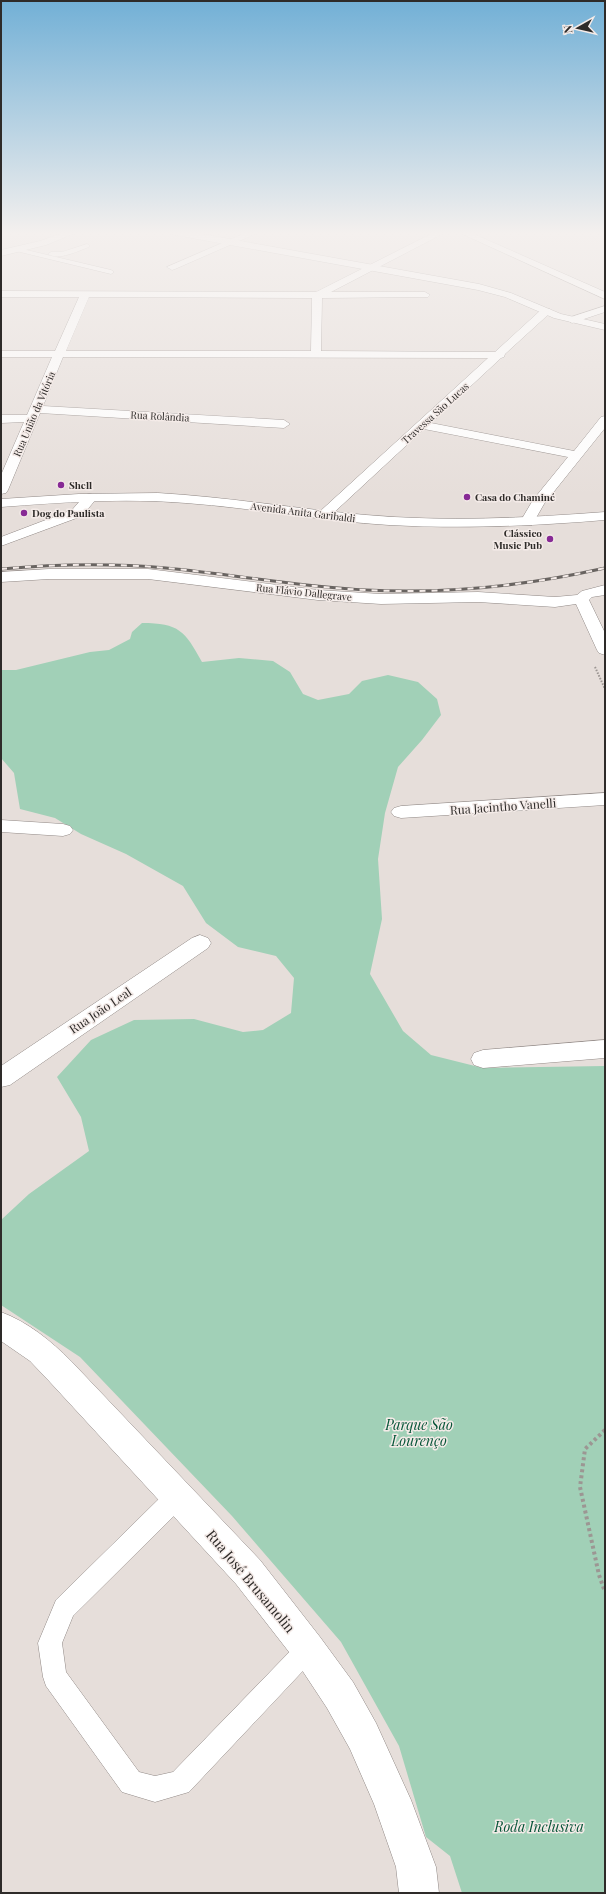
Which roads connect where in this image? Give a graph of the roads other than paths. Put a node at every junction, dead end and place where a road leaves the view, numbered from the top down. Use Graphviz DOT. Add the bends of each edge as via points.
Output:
graph roads {
  1 [pos="74,319"];
  2 [pos="317,319"];
  3 [pos="537,319"];
  4 [pos="572,320"];
  5 [pos="605,327"];
  6 [pos="1,354"];
  7 [pos="59,354"];
  8 [pos="316,355"];
  9 [pos="500,355"];
  10 [pos="34,414"];
  11 [pos="1,419"];
  12 [pos="605,420"];
  13 [pos="284,424"];
  14 [pos="422,425"];
  15 [pos="577,455"];
  16 [pos="1,490"];
  17 [pos="90,498"];
  18 [pos="1,503"];
  19 [pos="323,514"];
  20 [pos="605,516"];
  21 [pos="527,522"];
  22 [pos="1,542"];
  23 [pos="1,577"];
  24 [pos="605,590"];
  25 [pos="581,600"];
  26 [pos="605,650"];
  27 [pos="605,799"];
  28 [pos="400,812"];
  29 [pos="1,826"];
  30 [pos="63,830"];
  31 [pos="200,943"];
  32 [pos="605,1049"];
  33 [pos="483,1059"];
  34 [pos="1,1078"];
  35 [pos="1,1325"];
  36 [pos="178,1496"];
  37 [pos="308,1649"];
  38 [pos="419,1893"];
  1 -- 7 [label="street, Rua União da Vitória"];
  2 -- 8 [label="street"];
  3 -- 9 [label="street, Travessa São Lucas"];
  4 -- 5 [label="street"];
  6 -- 7 [label="street"];
  7 -- 8 [label="street"];
  7 -- 10 [label="street, Rua União da Vitória"];
  8 -- 9 [label="street"];
  9 -- 14 [label="street, Travessa São Lucas"];
  10 -- 11 [label="street, Rua Rolândia"];
  10 -- 13 [label="street, Rua Rolândia"];
  10 -- 16 [label="street, Rua União da Vitória"];
  12 -- 15 [label="street"];
  14 -- 15 [label="street"];
  14 -- 19 [label="street, Travessa São Lucas"];
  15 -- 21 [label="street" via="538,503"];
  17 -- 18 [label="street, Avenida Anita Garibaldi"];
  17 -- 19 [label="street, Avenida Anita Garibaldi" via="209,500"];
  17 -- 22 [label="street" via="77,513"];
  19 -- 21 [label="street, Avenida Anita Garibaldi" via="423,523"];
  20 -- 21 [label="street, Avenida Anita Garibaldi"];
  23 -- 25 [label="street, Rua Flávio Dallegrave" via="142,574 350,597 497,597 555,602"];
  24 -- 25 [label="street, Rua Flávio Dallegrave" via="587,594"];
  25 -- 26 [label="street"];
  27 -- 28 [label="street, Rua Jacintho Vanelli"];
  29 -- 30 [label="street"];
  31 -- 34 [label="street, Rua João Leal"];
  32 -- 33 [label="street"];
  35 -- 36 [label="street, Rua José Brusamolin" via="13,1331 45,1356"];
  36 -- 37 [label="street, Rua José Brusamolin" via="248,1572"];
  36 -- 37 [label="lane" via="64,1608 50,1643 54,1677 130,1783 155,1789 180,1783"];
  37 -- 38 [label="street, Rua José Brusamolin" via="340,1696 392,1800 416,1867"];
}
